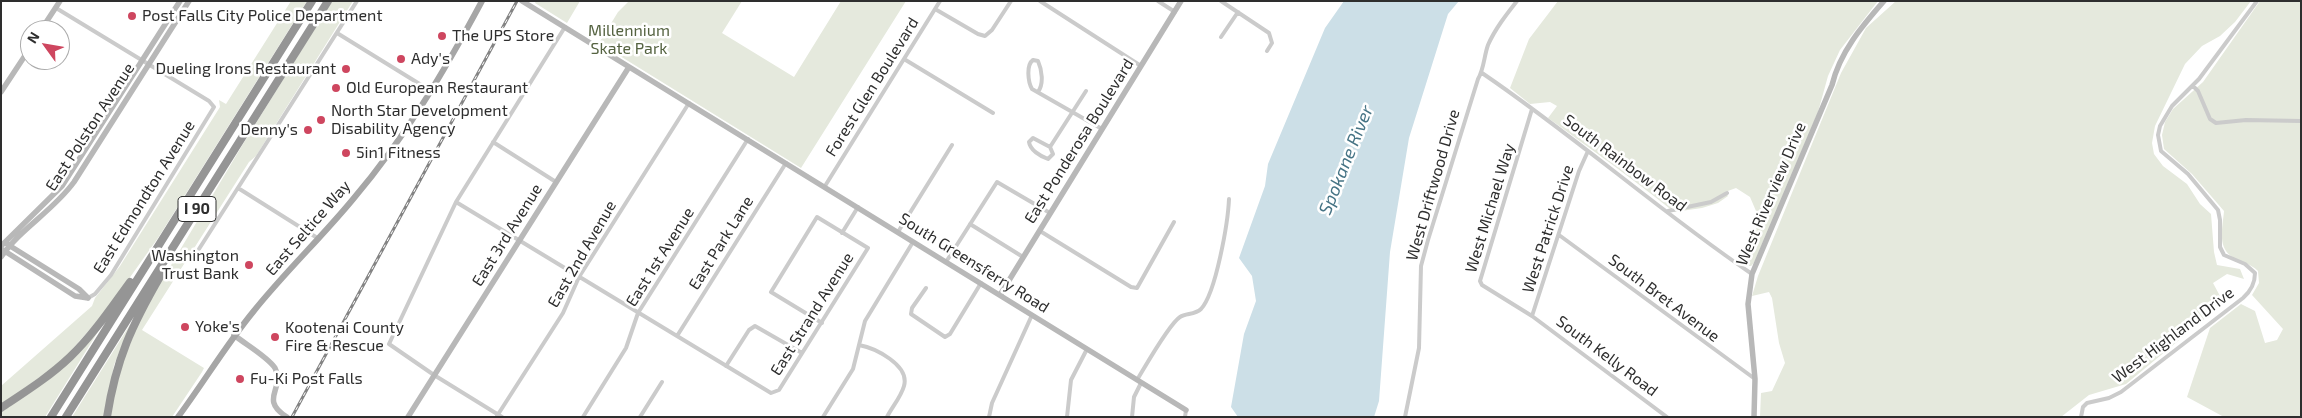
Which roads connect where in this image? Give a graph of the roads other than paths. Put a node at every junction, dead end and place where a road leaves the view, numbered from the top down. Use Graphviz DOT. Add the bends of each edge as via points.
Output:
graph roads {
  1 [pos="60,1"];
  2 [pos="180,1"];
  3 [pos="188,1"];
  4 [pos="312,1"];
  5 [pos="328,1"];
  6 [pos="357,1"];
  7 [pos="482,1"];
  8 [pos="522,1"];
  9 [pos="940,1"];
  10 [pos="1011,1"];
  11 [pos="1040,1"];
  12 [pos="1158,1"];
  13 [pos="1181,1"];
  14 [pos="1221,1"];
  15 [pos="1517,1"];
  16 [pos="1884,1"];
  17 [pos="2256,1"];
  18 [pos="56,8"];
  19 [pos="935,9"];
  20 [pos="1174,12"];
  21 [pos="1238,12"];
  22 [pos="48,20"];
  23 [pos="565,27"];
  24 [pos="338,33"];
  25 [pos="1221,37"];
  26 [pos="1267,51"];
  27 [pos="904,59"];
  28 [pos="143,60"];
  29 [pos="20,63"];
  30 [pos="149,64"];
  31 [pos="1141,66"];
  32 [pos="629,67"];
  33 [pos="1482,73"];
  34 [pos="2194,86"];
  35 [pos="431,91"];
  36 [pos="1086,91"];
  37 [pos="1,92"];
  38 [pos="1038,92"];
  39 [pos="689,103"];
  40 [pos="1532,109"];
  41 [pos="1072,112"];
  42 [pos="993,113"];
  43 [pos="2301,121"];
  44 [pos="1102,129"];
  45 [pos="748,139"];
  46 [pos="492,142"];
  47 [pos="952,145"];
  48 [pos="1050,147"];
  49 [pos="1588,151"];
  50 [pos="229,157"];
  51 [pos="786,163"];
  52 [pos="556,182"];
  53 [pos="825,186"];
  54 [pos="238,188"];
  55 [pos="1727,193"];
  56 [pos="1229,199"];
  57 [pos="456,202"];
  58 [pos="858,207"];
  59 [pos="1668,212"];
  60 [pos="1050,213"];
  61 [pos="1174,222"];
  62 [pos="970,224"];
  63 [pos="168,230"];
  64 [pos="1040,231"];
  65 [pos="898,232"];
  66 [pos="842,233"];
  67 [pos="1559,234"];
  68 [pos="319,239"];
  69 [pos="520,240"];
  70 [pos="913,242"];
  71 [pos="11,246"];
  72 [pos="2,248"];
  73 [pos="199,249"];
  74 [pos="1023,257"];
  75 [pos="946,262"];
  76 [pos="1752,274"];
  77 [pos="579,277"];
  78 [pos="981,283"];
  79 [pos="926,288"];
  80 [pos="1000,295"];
  81 [pos="88,298"];
  82 [pos="638,313"];
  83 [pos="1032,315"];
  84 [pos="1532,316"];
  85 [pos="822,323"];
  86 [pos="234,335"];
  87 [pos="677,336"];
  88 [pos="859,345"];
  89 [pos="1087,349"];
  90 [pos="802,353"];
  91 [pos="726,366"];
  92 [pos="434,375"];
  93 [pos="1755,379"];
  94 [pos="1139,381"];
  95 [pos="662,382"];
  96 [pos="1,408"];
  97 [pos="1186,414"];
  98 [pos="499,416"];
  99 [pos="51,417"];
  100 [pos="66,417"];
  101 [pos="107,417"];
  102 [pos="178,417"];
  103 [pos="287,417"];
  104 [pos="408,417"];
  105 [pos="583,417"];
  106 [pos="640,417"];
  107 [pos="823,417"];
  108 [pos="887,417"];
  109 [pos="989,417"];
  110 [pos="1067,417"];
  111 [pos="1132,417"];
  112 [pos="1405,417"];
  113 [pos="1667,417"];
  114 [pos="1754,417"];
  115 [pos="2081,417"];
  1 -- 18 [label="street"];
  2 -- 28 [label="street, East Polston Avenue"];
  3 -- 30 [label="street, East Polston Avenue"];
  4 -- 63 [label="highway, I 90"];
  5 -- 50 [label="highway, I 90"];
  6 -- 24 [label="street"];
  7 -- 35 [label="main road, East Seltice Way"];
  8 -- 23 [label="street, South Greensferry Road"];
  9 -- 19 [label="street, Forest Glen Boulevard"];
  10 -- 19 [label="street" via="985,36"];
  11 -- 31 [label="street"];
  12 -- 20 [label="street"];
  13 -- 20 [label="street, East Ponderosa Boulevard"];
  14 -- 21 [label="street"];
  15 -- 33 [label="street, West Driftwood Drive" via="1494,33"];
  16 -- 76 [label="street, West Riverview Drive" via="1860,27 1840,62"];
  17 -- 34 [label="street, West Highland Drive"];
  18 -- 22 [label="street"];
  18 -- 28 [label="street"];
  19 -- 27 [label="street, Forest Glen Boulevard"];
  20 -- 31 [label="street, East Ponderosa Boulevard"];
  21 -- 25 [label="street"];
  21 -- 26 [label="street" via="1269,33 1272,43"];
  23 -- 32 [label="street, South Greensferry Road"];
  23 -- 46 [label="street"];
  24 -- 35 [label="street"];
  24 -- 54 [label="street"];
  27 -- 42 [label="street"];
  27 -- 53 [label="street, Forest Glen Boulevard"];
  28 -- 30 [label="street"];
  28 -- 72 [label="street, East Polston Avenue" via="62,186"];
  29 -- 37 [label="street"];
  30 -- 71 [label="street, East Polston Avenue" via="69,190"];
  30 -- 81 [label="street, East Edmondton Avenue" via="213,104 213,111 110,275"];
  31 -- 44 [label="street, East Ponderosa Boulevard"];
  32 -- 39 [label="street, South Greensferry Road"];
  32 -- 52 [label="street, East 3rd Avenue"];
  33 -- 40 [label="street, South Rainbow Road"];
  33 -- 112 [label="street, West Driftwood Drive" via="1421,266 1419,348"];
  34 -- 43 [label="street" via="2210,119 2216,123"];
  34 -- 115 [label="street, West Highland Drive" via="2165,115 2158,135 2161,151 2188,174 2214,204 2220,220 2221,250 2255,273 2255,281 2243,298 2132,384 2109,398 2088,403 2083,407"];
  35 -- 68 [label="main road, East Seltice Way" via="376,170"];
  36 -- 41 [label="street"];
  38 -- 38 [label="street" via="1030,83 1029,66 1033,60 1038,61 1040,67 1042,85"];
  38 -- 41 [label="street"];
  39 -- 45 [label="street, South Greensferry Road"];
  39 -- 77 [label="street, East 2nd Avenue"];
  40 -- 49 [label="street, South Rainbow Road"];
  40 -- 84 [label="street, West Michael Way" via="1480,281"];
  41 -- 44 [label="street"];
  41 -- 48 [label="street"];
  44 -- 60 [label="street, East Ponderosa Boulevard"];
  45 -- 51 [label="street, South Greensferry Road"];
  45 -- 82 [label="street, East 1st Avenue"];
  46 -- 52 [label="street"];
  46 -- 57 [label="street"];
  47 -- 65 [label="street"];
  48 -- 48 [label="street" via="1033,138 1029,142 1031,149 1048,159 1053,154"];
  49 -- 59 [label="street, South Rainbow Road"];
  49 -- 67 [label="street, West Patrick Drive"];
  50 -- 100 [label="highway, I 90"];
  50 -- 101 [label="highway" via="128,336 113,380"];
  51 -- 53 [label="street, South Greensferry Road"];
  51 -- 87 [label="street, East Park Lane"];
  52 -- 69 [label="street, East 3rd Avenue"];
  53 -- 58 [label="street, South Greensferry Road"];
  54 -- 68 [label="street"];
  54 -- 73 [label="street"];
  55 -- 59 [label="street" via="1711,202"];
  56 -- 94 [label="street" via="1220,256 1204,305 1198,312 1178,318"];
  57 -- 69 [label="street"];
  57 -- 92 [label="street" via="389,344"];
  58 -- 65 [label="street, South Greensferry Road"];
  58 -- 66 [label="street, East Strand Avenue"];
  59 -- 76 [label="street, South Rainbow Road"];
  60 -- 62 [label="street" via="997,182"];
  60 -- 64 [label="street, East Ponderosa Boulevard"];
  61 -- 64 [label="street" via="1137,288"];
  62 -- 74 [label="street"];
  62 -- 75 [label="street"];
  63 -- 96 [label="highway" via="77,350 52,373"];
  63 -- 99 [label="highway, I 90"];
  64 -- 74 [label="street, East Ponderosa Boulevard"];
  65 -- 70 [label="street, South Greensferry Road"];
  66 -- 85 [label="street, East Strand Avenue" via="868,248"];
  66 -- 85 [label="street" via="817,216 771,292"];
  67 -- 84 [label="street, West Patrick Drive"];
  67 -- 93 [label="street, South Bret Avenue"];
  68 -- 86 [label="main road, East Seltice Way"];
  69 -- 77 [label="street"];
  69 -- 92 [label="street, East 3rd Avenue"];
  70 -- 75 [label="street, South Greensferry Road"];
  70 -- 88 [label="street" via="865,321"];
  71 -- 72 [label="street, East Polston Avenue"];
  71 -- 81 [label="street" via="80,289"];
  72 -- 81 [label="street" via="75,296"];
  74 -- 80 [label="street, East Ponderosa Boulevard"];
  75 -- 78 [label="street, South Greensferry Road"];
  76 -- 93 [label="street, West Riverview Drive" via="1748,304"];
  77 -- 82 [label="street"];
  77 -- 98 [label="street, East 2nd Avenue" via="563,313"];
  78 -- 79 [label="street" via="946,337 911,314"];
  78 -- 80 [label="street, South Greensferry Road"];
  80 -- 83 [label="street, South Greensferry Road"];
  82 -- 87 [label="street"];
  82 -- 105 [label="street, East 1st Avenue" via="626,348"];
  83 -- 89 [label="street, South Greensferry Road"];
  83 -- 109 [label="street" via="992,403"];
  84 -- 113 [label="street, South Kelly Road"];
  85 -- 90 [label="street, East Strand Avenue"];
  86 -- 102 [label="main road, East Seltice Way"];
  86 -- 103 [label="street" via="274,367 278,378 273,402"];
  87 -- 91 [label="street"];
  88 -- 107 [label="street" via="853,369"];
  88 -- 108 [label="street" via="876,351 903,371 905,384"];
  89 -- 94 [label="street, South Greensferry Road"];
  89 -- 110 [label="street" via="1071,380"];
  90 -- 91 [label="street" via="755,326 749,330"];
  90 -- 91 [label="street, East Strand Avenue" via="776,392 768,392"];
  92 -- 98 [label="street"];
  92 -- 104 [label="street, East 3rd Avenue"];
  93 -- 114 [label="street, West Riverview Drive"];
  94 -- 97 [label="street, South Greensferry Road"];
  94 -- 111 [label="street" via="1132,401"];
  95 -- 106 [label="street"];
}
